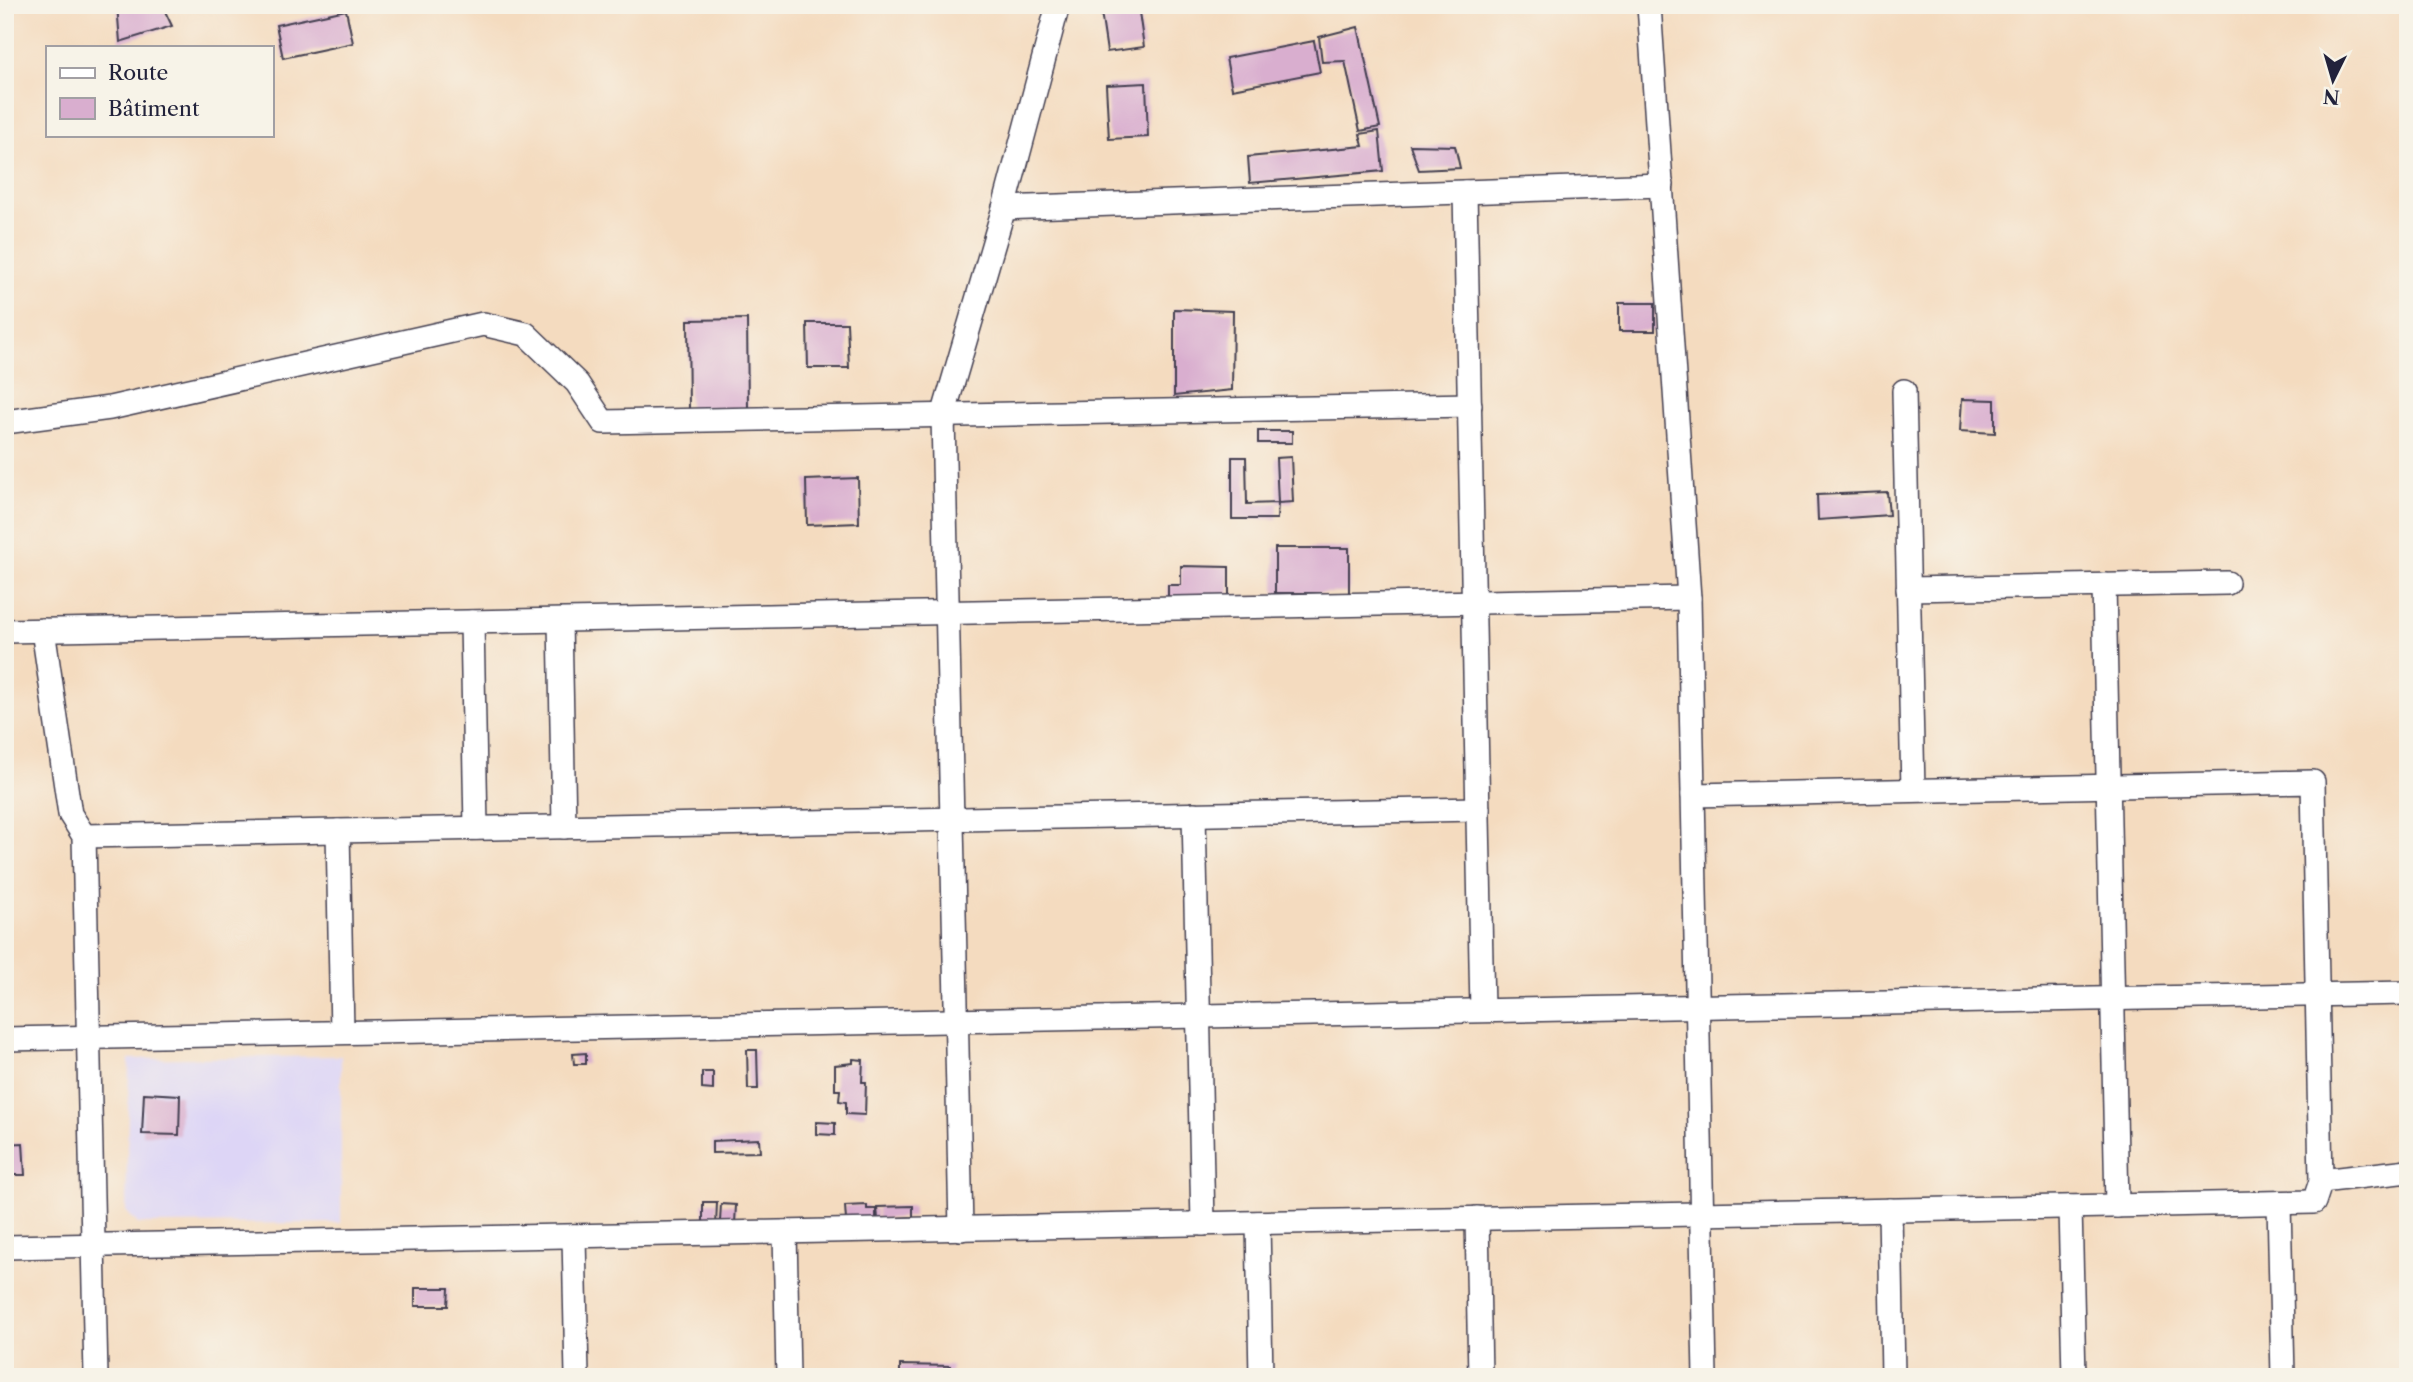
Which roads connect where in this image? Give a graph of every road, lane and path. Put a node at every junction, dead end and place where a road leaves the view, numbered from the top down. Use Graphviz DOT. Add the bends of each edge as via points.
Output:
graph roads {
  1 [pos="1058,5"];
  2 [pos="1649,5"];
  3 [pos="1662,185"];
  4 [pos="1465,192"];
  5 [pos="1004,208"];
  6 [pos="1904,391"];
  7 [pos="1470,405"];
  8 [pos="943,416"];
  9 [pos="5,422"];
  10 [pos="2227,583"];
  11 [pos="2104,586"];
  12 [pos="1908,589"];
  13 [pos="1689,598"];
  14 [pos="1474,603"];
  15 [pos="948,613"];
  16 [pos="560,621"];
  17 [pos="472,622"];
  18 [pos="43,630"];
  19 [pos="5,631"];
  20 [pos="2108,786"];
  21 [pos="1913,790"];
  22 [pos="1693,795"];
  23 [pos="1478,809"];
  24 [pos="1194,814"];
  25 [pos="952,819"];
  26 [pos="564,827"];
  27 [pos="476,828"];
  28 [pos="338,831"];
  29 [pos="83,836"];
  30 [pos="2317,993"];
  31 [pos="2408,993"];
  32 [pos="2112,998"];
  33 [pos="1698,1005"];
  34 [pos="1482,1010"];
  35 [pos="1198,1015"];
  36 [pos="956,1020"];
  37 [pos="342,1032"];
  38 [pos="88,1037"];
  39 [pos="5,1039"];
  40 [pos="2408,1171"];
  41 [pos="2321,1181"];
  42 [pos="2279,1203"];
  43 [pos="2117,1206"];
  44 [pos="2070,1207"];
  45 [pos="1890,1210"];
  46 [pos="1702,1214"];
  47 [pos="1477,1218"];
  48 [pos="1258,1223"];
  49 [pos="1203,1224"];
  50 [pos="961,1228"];
  51 [pos="785,1232"];
  52 [pos="574,1236"];
  53 [pos="93,1246"];
  54 [pos="5,1247"];
  55 [pos="96,1377"];
  56 [pos="577,1377"];
  57 [pos="788,1377"];
  58 [pos="1261,1377"];
  59 [pos="1480,1377"];
  60 [pos="1705,1377"];
  61 [pos="1893,1377"];
  62 [pos="2074,1377"];
  63 [pos="2283,1377"];
  1 -- 5 [label="street"];
  2 -- 3 [label="street"];
  3 -- 4 [label="street"];
  3 -- 13 [label="street"];
  4 -- 5 [label="street"];
  4 -- 7 [label="street"];
  5 -- 8 [label="street"];
  6 -- 12 [label="street"];
  7 -- 8 [label="street"];
  7 -- 14 [label="street"];
  8 -- 9 [label="street" via="603,422 577,383 526,334 483,324 110,408"];
  8 -- 15 [label="street"];
  10 -- 11 [label="street"];
  11 -- 12 [label="street"];
  11 -- 20 [label="street"];
  12 -- 21 [label="street"];
  13 -- 14 [label="street"];
  13 -- 22 [label="street"];
  14 -- 15 [label="street"];
  14 -- 23 [label="street"];
  15 -- 16 [label="street"];
  15 -- 25 [label="street"];
  16 -- 17 [label="street"];
  16 -- 26 [label="street"];
  17 -- 18 [label="street"];
  17 -- 27 [label="street"];
  18 -- 19 [label="street"];
  18 -- 29 [label="street" via="70,814"];
  20 -- 21 [label="street"];
  20 -- 30 [label="street" via="2313,782"];
  20 -- 32 [label="street"];
  21 -- 22 [label="street"];
  22 -- 33 [label="street"];
  23 -- 24 [label="street"];
  23 -- 34 [label="street"];
  24 -- 25 [label="street"];
  24 -- 35 [label="street"];
  25 -- 26 [label="street"];
  25 -- 36 [label="street"];
  26 -- 27 [label="street"];
  27 -- 28 [label="street"];
  28 -- 29 [label="street"];
  28 -- 37 [label="street"];
  29 -- 38 [label="street"];
  30 -- 31 [label="street"];
  30 -- 32 [label="street"];
  30 -- 41 [label="street"];
  32 -- 33 [label="street"];
  32 -- 43 [label="street"];
  33 -- 34 [label="street"];
  33 -- 46 [label="street"];
  34 -- 35 [label="street"];
  35 -- 36 [label="street"];
  35 -- 49 [label="street"];
  36 -- 37 [label="street"];
  36 -- 50 [label="street"];
  37 -- 38 [label="street"];
  38 -- 39 [label="street"];
  38 -- 53 [label="street"];
  40 -- 41 [label="street"];
  41 -- 42 [label="street" via="2314,1202"];
  42 -- 43 [label="street"];
  42 -- 63 [label="street"];
  43 -- 44 [label="street"];
  44 -- 45 [label="street"];
  44 -- 62 [label="street"];
  45 -- 46 [label="street"];
  45 -- 61 [label="street"];
  46 -- 47 [label="street"];
  46 -- 60 [label="street"];
  47 -- 48 [label="street"];
  47 -- 59 [label="street"];
  48 -- 49 [label="street"];
  48 -- 58 [label="street"];
  49 -- 50 [label="street"];
  50 -- 51 [label="street"];
  51 -- 52 [label="street"];
  51 -- 57 [label="street"];
  52 -- 53 [label="street"];
  52 -- 56 [label="street"];
  53 -- 54 [label="street"];
  53 -- 55 [label="street"];
}
